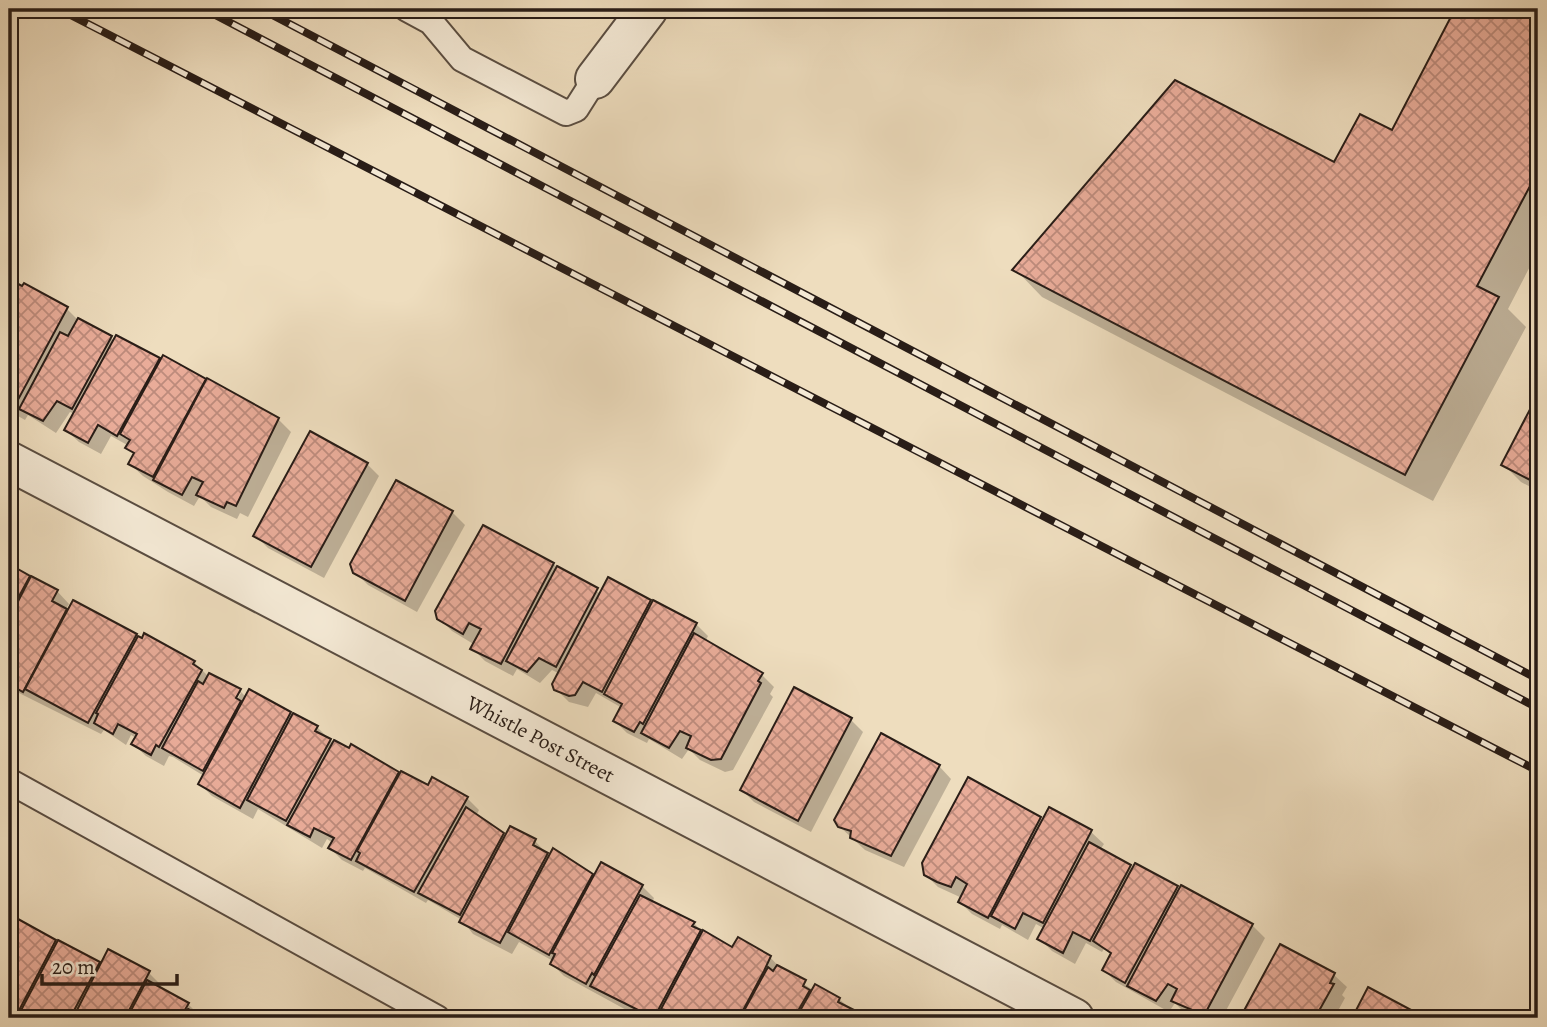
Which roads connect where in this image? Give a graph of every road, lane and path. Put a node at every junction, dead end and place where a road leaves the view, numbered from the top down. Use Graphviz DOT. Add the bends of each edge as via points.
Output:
graph roads {
  1 [pos="407,9"];
  2 [pos="648,9"];
  3 [pos="595,79"];
  4 [pos="9,461"];
  5 [pos="9,781"];
  6 [pos="437,1018"];
  7 [pos="1073,1018"];
  1 -- 3 [label="lane" via="431,22 462,59 566,113 576,109"];
  2 -- 3 [label="street"];
  4 -- 7 [label="street, Whistle Post Street"];
  5 -- 6 [label="lane"];
}
